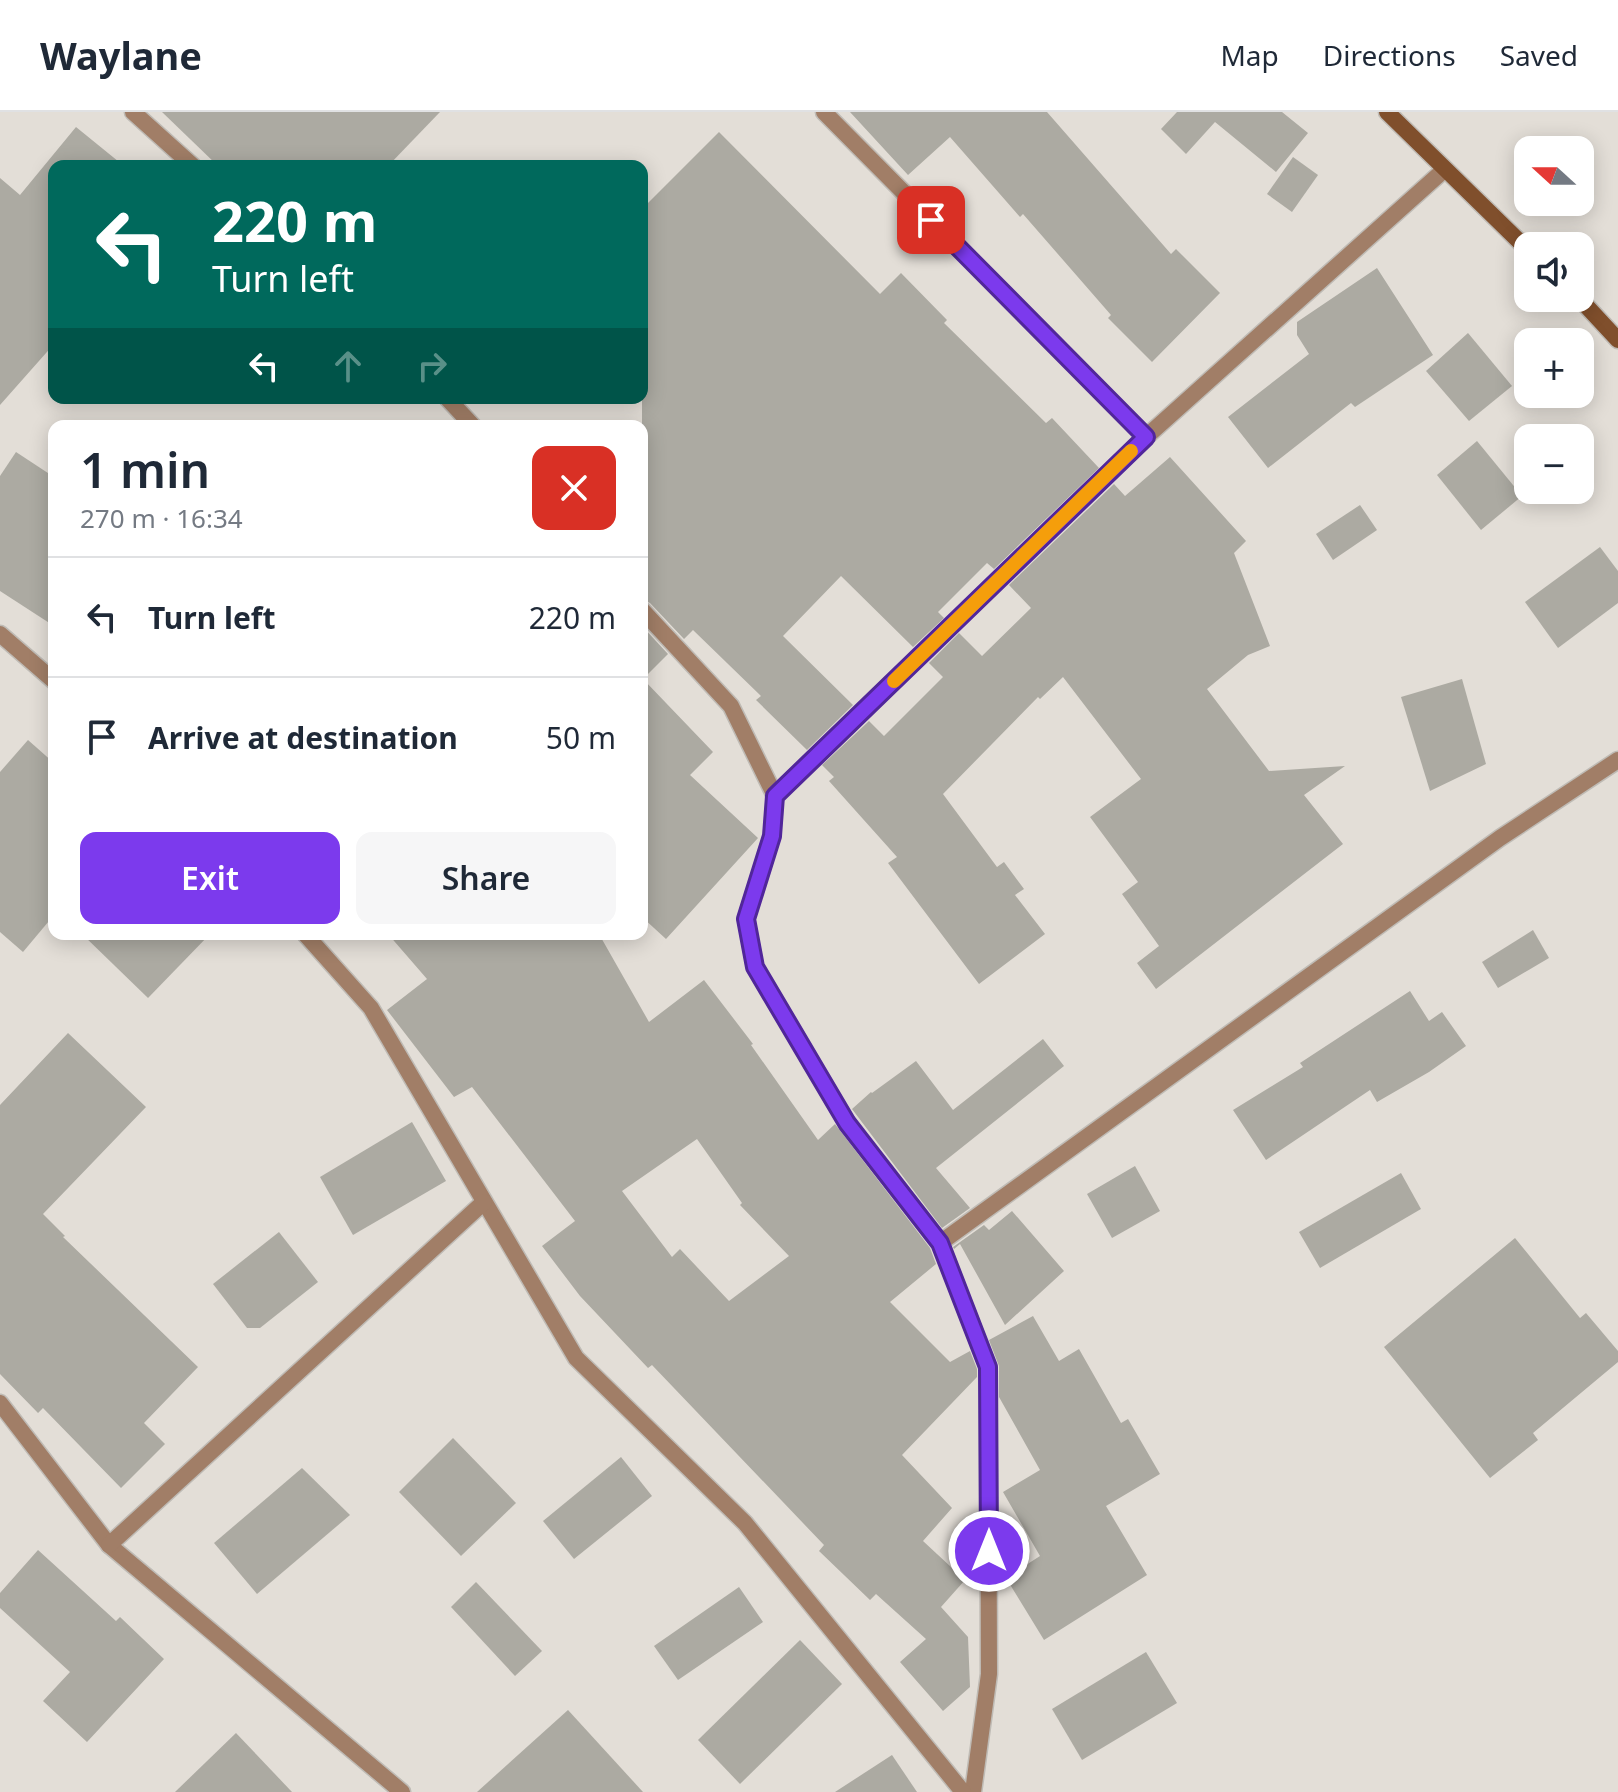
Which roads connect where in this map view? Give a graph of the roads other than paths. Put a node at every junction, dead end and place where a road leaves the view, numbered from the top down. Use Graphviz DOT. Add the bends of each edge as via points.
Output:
graph roads {
  1 [pos="133,112"];
  2 [pos="824,112"];
  3 [pos="1387,112"];
  4 [pos="186,160"];
  5 [pos="1444,170"];
  6 [pos="1514,237"];
  7 [pos="1592,312"];
  8 [pos="1618,340"];
  9 [pos="453,404"];
  10 [pos="467,420"];
  11 [pos="1146,437"];
  12 [pos="648,616"];
  13 [pos="0,634"];
  14 [pos="48,676"];
  15 [pos="1618,760"];
  16 [pos="775,796"];
  17 [pos="310,940"];
  18 [pos="484,1202"];
  19 [pos="940,1243"];
  20 [pos="0,1403"];
  21 [pos="109,1545"];
  22 [pos="402,1792"];
  23 [pos="963,1792"];
  24 [pos="973,1792"];
  1 -- 4 [label="street"];
  2 -- 11 [label="street"];
  3 -- 5 [label="street"];
  5 -- 6 [label="street"];
  5 -- 11 [label="street"];
  7 -- 8 [label="street"];
  9 -- 10 [label="street"];
  11 -- 16 [label="street"];
  12 -- 16 [label="street" via="731,706"];
  13 -- 14 [label="street"];
  15 -- 19 [label="street" via="1500,838"];
  16 -- 19 [label="street" via="772,836 746,919 755,967 847,1123"];
  17 -- 18 [label="street" via="371,1008"];
  18 -- 21 [label="street"];
  18 -- 23 [label="street" via="576,1358 745,1523"];
  19 -- 24 [label="street" via="988,1367 989,1674"];
  20 -- 21 [label="street"];
  21 -- 22 [label="street"];
}
